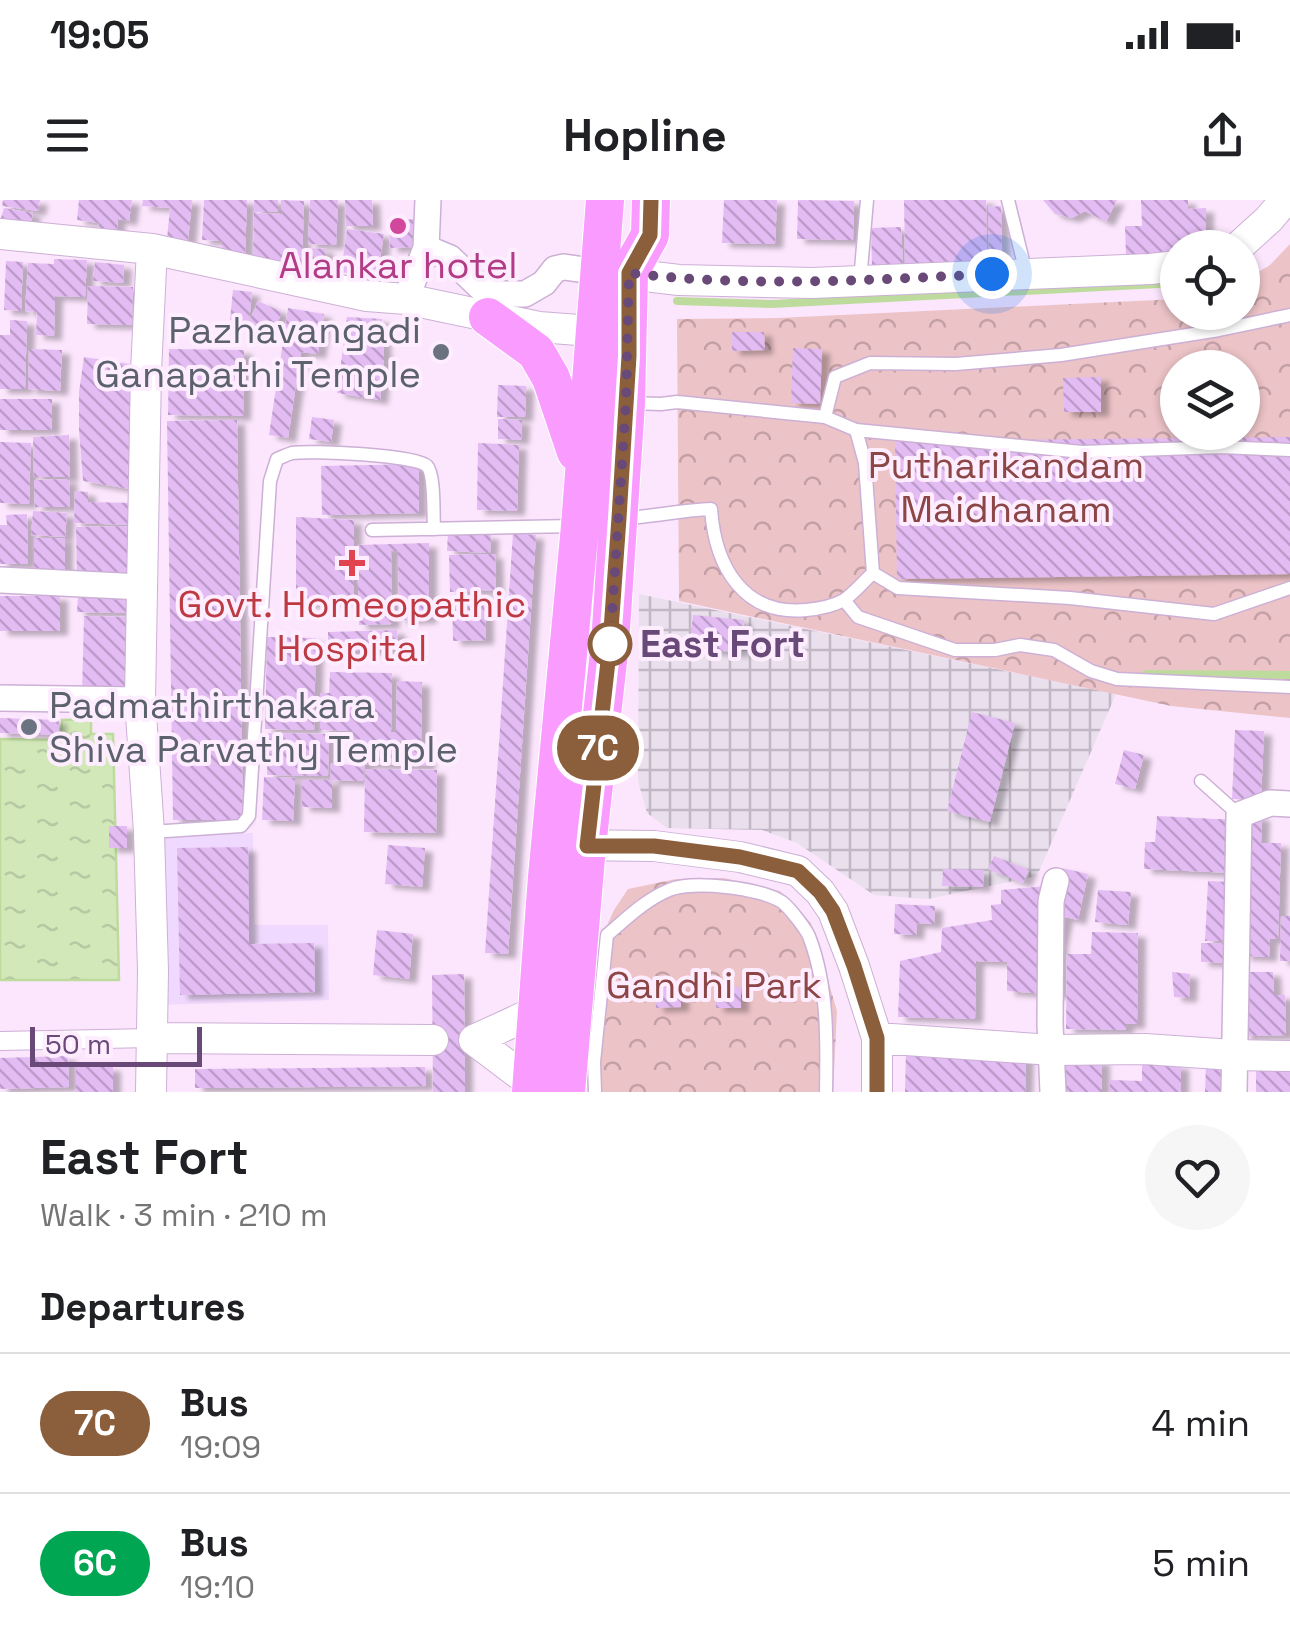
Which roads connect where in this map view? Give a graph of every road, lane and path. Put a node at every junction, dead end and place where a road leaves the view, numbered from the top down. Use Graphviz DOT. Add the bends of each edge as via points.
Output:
graph roads {
  1 [pos="428,200"];
  2 [pos="605,200"];
  3 [pos="867,200"];
  4 [pos="1008,200"];
  5 [pos="1285,200"];
  6 [pos="655,212"];
  7 [pos="1258,230"];
  8 [pos="0,234"];
  9 [pos="426,248"];
  10 [pos="152,249"];
  11 [pos="1160,268"];
  12 [pos="614,272"];
  13 [pos="1026,273"];
  14 [pos="860,281"];
  15 [pos="406,299"];
  16 [pos="1290,316"];
  17 [pos="488,317"];
  18 [pos="612,333"];
  19 [pos="626,403"];
  20 [pos="825,417"];
  21 [pos="856,430"];
  22 [pos="1290,450"];
  23 [pos="583,473"];
  24 [pos="619,518"];
  25 [pos="580,526"];
  26 [pos="434,529"];
  27 [pos="372,530"];
  28 [pos="873,573"];
  29 [pos="0,580"];
  30 [pos="142,586"];
  31 [pos="1290,588"];
  32 [pos="844,600"];
  33 [pos="1290,687"];
  34 [pos="0,698"];
  35 [pos="140,700"];
  36 [pos="1201,782"];
  37 [pos="1290,804"];
  38 [pos="1239,815"];
  39 [pos="149,832"];
  40 [pos="568,845"];
  41 [pos="798,871"];
  42 [pos="1056,880"];
  43 [pos="783,902"];
  44 [pos="537,1011"];
  45 [pos="152,1038"];
  46 [pos="877,1038"];
  47 [pos="433,1040"];
  48 [pos="0,1041"];
  49 [pos="1053,1050"];
  50 [pos="1234,1055"];
  51 [pos="1290,1056"];
  52 [pos="543,1089"];
  53 [pos="151,1092"];
  54 [pos="594,1092"];
  55 [pos="826,1092"];
  56 [pos="877,1092"];
  57 [pos="1054,1092"];
  58 [pos="1234,1092"];
  1 -- 9 [label="street"];
  2 -- 12 [label="main road"];
  3 -- 14 [label="lane"];
  4 -- 13 [label="lane"];
  5 -- 7 [label="street"];
  6 -- 12 [label="main road"];
  8 -- 10 [label="street"];
  9 -- 12 [label="street" via="498,294 525,294 564,267"];
  9 -- 15 [label="street"];
  10 -- 15 [label="street"];
  10 -- 30 [label="street"];
  11 -- 13 [label="street"];
  12 -- 14 [label="street" via="679,280"];
  12 -- 18 [label="main road"];
  13 -- 14 [label="street"];
  15 -- 17 [label="street"];
  16 -- 20 [label="lane" via="1061,355 870,364 835,377"];
  17 -- 18 [label="street"];
  17 -- 23 [label="main road" via="536,352"];
  18 -- 19 [label="main road"];
  18 -- 23 [label="main road"];
  19 -- 20 [label="lane"];
  19 -- 24 [label="main road"];
  20 -- 21 [label="lane"];
  21 -- 22 [label="lane" via="1082,452"];
  21 -- 28 [label="lane" via="865,463"];
  23 -- 25 [label="main road"];
  24 -- 32 [label="lane" via="711,509 724,562 738,588 762,605 789,612"];
  24 -- 40 [label="main road" via="610,644"];
  25 -- 26 [label="lane"];
  25 -- 40 [label="main road"];
  26 -- 27 [label="lane"];
  26 -- 39 [label="lane" via="432,480 424,463 346,454 276,459 249,816 241,826"];
  28 -- 31 [label="lane" via="898,588 1214,614"];
  28 -- 32 [label="lane"];
  29 -- 30 [label="street"];
  30 -- 35 [label="street"];
  32 -- 33 [label="lane" via="858,617 955,650 1020,645 1054,650 1117,679"];
  34 -- 35 [label="street"];
  35 -- 39 [label="street"];
  36 -- 38 [label="lane"];
  37 -- 38 [label="street" via="1270,803"];
  38 -- 50 [label="street"];
  39 -- 45 [label="street"];
  40 -- 41 [label="street" via="654,846"];
  40 -- 44 [label="main road"];
  40 -- 52 [label="main road"];
  41 -- 43 [label="lane"];
  41 -- 46 [label="street" via="833,911"];
  42 -- 49 [label="street" via="1050,901"];
  43 -- 54 [label="lane" via="711,885 672,888 606,935"];
  43 -- 55 [label="lane" via="810,935 824,995"];
  44 -- 52 [label="main road"];
  44 -- 52 [label="street" via="470,1040"];
  45 -- 47 [label="street"];
  45 -- 48 [label="street"];
  45 -- 53 [label="street"];
  46 -- 49 [label="street"];
  46 -- 56 [label="street"];
  49 -- 50 [label="street"];
  49 -- 57 [label="street"];
  50 -- 51 [label="street"];
  50 -- 58 [label="street"];
}
